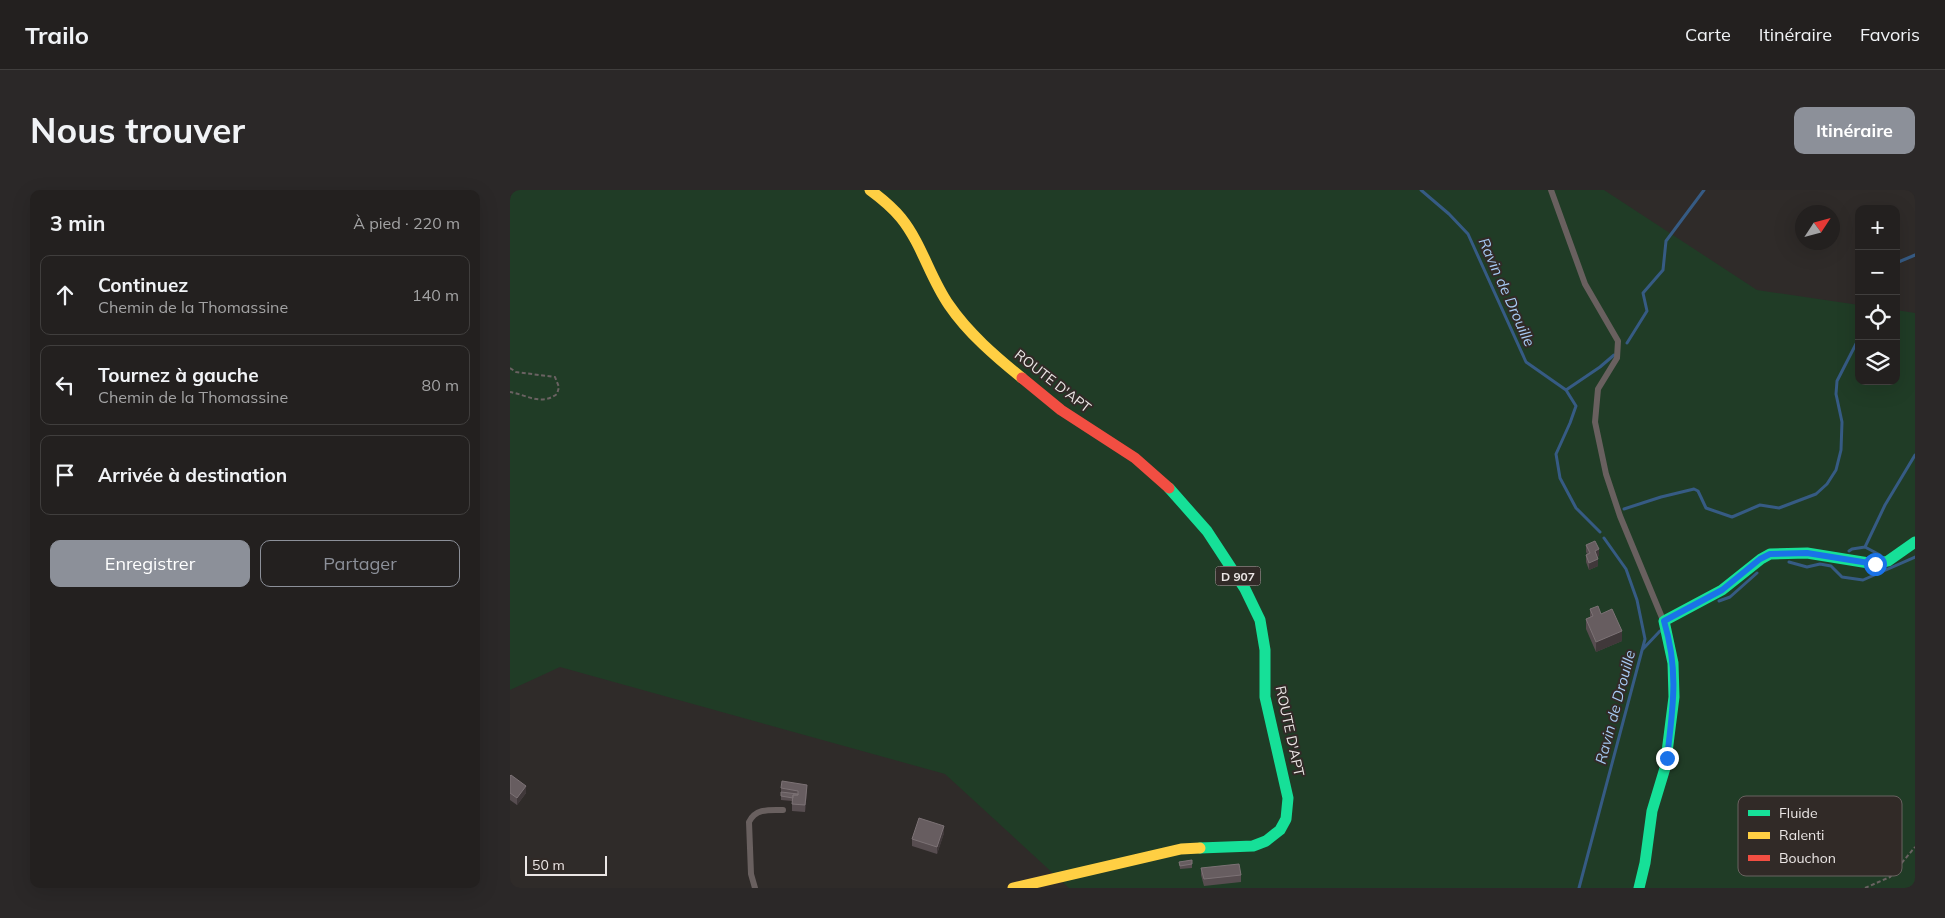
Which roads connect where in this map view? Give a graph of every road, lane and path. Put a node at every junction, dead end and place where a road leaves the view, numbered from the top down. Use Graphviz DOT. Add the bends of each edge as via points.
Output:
graph roads {
  1 [pos="870,190"];
  2 [pos="1551,190"];
  3 [pos="510,368"];
  4 [pos="510,392"];
  5 [pos="1915,542"];
  6 [pos="1664,621"];
  7 [pos="783,810"];
  8 [pos="1915,847"];
  9 [pos="1902,863"];
  10 [pos="1891,876"];
  11 [pos="755,888"];
  12 [pos="1013,888"];
  13 [pos="1639,888"];
  14 [pos="1865,888"];
  1 -- 12 [label="main road, ROUTE D'APT / D 907" via="902,219 949,306 976,337 1061,410 1135,458 1176,494 1231,566 1260,620 1265,650 1266,697 1288,798 1286,819 1280,830 1253,846 1181,849"];
  2 -- 6 [label="lane" via="1585,284 1618,341 1617,358 1598,389 1597,430 1614,500"];
  3 -- 4 [label="path" via="516,372 555,377 559,387 551,399 541,400"];
  5 -- 6 [label="main road" via="1888,561 1875,564 1807,553 1770,554 1722,590"];
  6 -- 13 [label="main road" via="1673,663 1674,697 1665,768 1652,811"];
  7 -- 11 [label="lane" via="758,812 749,822"];
  8 -- 9 [label="path"];
  10 -- 14 [label="path"];
}
